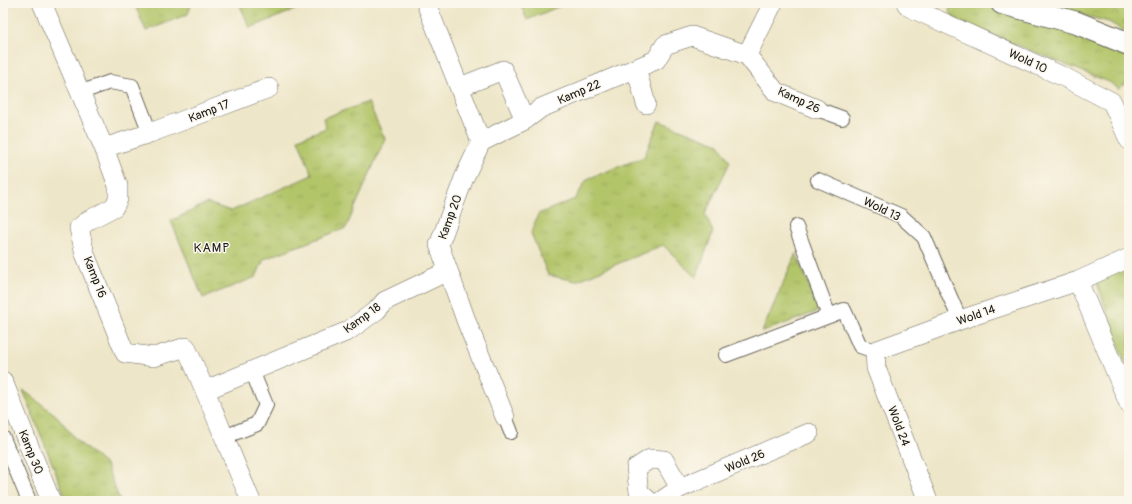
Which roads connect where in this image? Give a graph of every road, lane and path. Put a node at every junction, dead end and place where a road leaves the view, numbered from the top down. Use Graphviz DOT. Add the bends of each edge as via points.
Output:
graph roads {
  1 [pos="42,3"];
  2 [pos="426,3"];
  3 [pos="773,3"];
  4 [pos="906,3"];
  5 [pos="1002,3"];
  6 [pos="1129,44"];
  7 [pos="747,55"];
  8 [pos="636,68"];
  9 [pos="460,87"];
  10 [pos="269,88"];
  11 [pos="80,93"];
  12 [pos="646,104"];
  13 [pos="817,109"];
  14 [pos="842,118"];
  15 [pos="525,120"];
  16 [pos="150,133"];
  17 [pos="1129,140"];
  18 [pos="481,142"];
  19 [pos="104,148"];
  20 [pos="818,180"];
  21 [pos="796,227"];
  22 [pos="1129,258"];
  23 [pos="448,271"];
  24 [pos="1078,280"];
  25 [pos="829,316"];
  26 [pos="960,320"];
  27 [pos="875,351"];
  28 [pos="726,355"];
  29 [pos="252,371"];
  30 [pos="3,381"];
  31 [pos="206,390"];
  32 [pos="1129,404"];
  33 [pos="508,424"];
  34 [pos="809,433"];
  35 [pos="224,437"];
  36 [pos="3,438"];
  37 [pos="3,459"];
  38 [pos="680,488"];
  39 [pos="21,501"];
  40 [pos="29,501"];
  41 [pos="51,501"];
  42 [pos="251,501"];
  43 [pos="649,501"];
  44 [pos="661,501"];
  45 [pos="928,501"];
  1 -- 11 [label="street, Kamp 16"];
  2 -- 9 [label="street"];
  3 -- 7 [label="street"];
  4 -- 17 [label="street, Wold 10" via="909,7 1066,78 1112,102"];
  5 -- 6 [label="street" via="1077,23"];
  7 -- 8 [label="street, Kamp 22" via="692,36 665,45 656,60"];
  7 -- 13 [label="street, Kamp 26" via="776,92"];
  8 -- 12 [label="street"];
  8 -- 15 [label="street, Kamp 22" via="541,108"];
  9 -- 15 [label="street" via="503,70"];
  9 -- 18 [label="street"];
  10 -- 16 [label="street, Kamp 17"];
  11 -- 16 [label="street" via="110,82 132,86"];
  11 -- 19 [label="street, Kamp 16"];
  13 -- 14 [label="street, Kamp 26"];
  15 -- 18 [label="street, Kamp 22"];
  16 -- 19 [label="street, Kamp 17"];
  18 -- 23 [label="street, Kamp 20" via="464,178 439,245"];
  19 -- 31 [label="street, Kamp 16" via="118,186 118,198 114,207 79,228 85,254 125,353 154,357 186,346"];
  20 -- 26 [label="street, Wold 13" via="901,216 924,237"];
  21 -- 25 [label="street"];
  22 -- 24 [label="street"];
  23 -- 29 [label="street, Kamp 18" via="385,301 348,331"];
  23 -- 33 [label="street, Kamp 20"];
  24 -- 26 [label="street, Wold 14"];
  24 -- 32 [label="street"];
  25 -- 27 [label="street" via="844,310 860,346"];
  25 -- 28 [label="street"];
  26 -- 27 [label="street, Wold 14"];
  27 -- 45 [label="street, Wold 24" via="876,368"];
  29 -- 31 [label="street, Kamp 18"];
  29 -- 35 [label="street" via="266,405 257,424"];
  30 -- 41 [label="street, Kamp 30"];
  31 -- 35 [label="street, Kamp 16"];
  34 -- 38 [label="street, Wold 26"];
  35 -- 42 [label="street, Kamp 16"];
  36 -- 40 [label="street, Kamp 30"];
  37 -- 39 [label="street"];
  38 -- 43 [label="street" via="664,460 650,459 636,468 639,492"];
  38 -- 44 [label="street, Wold 26"];
}
